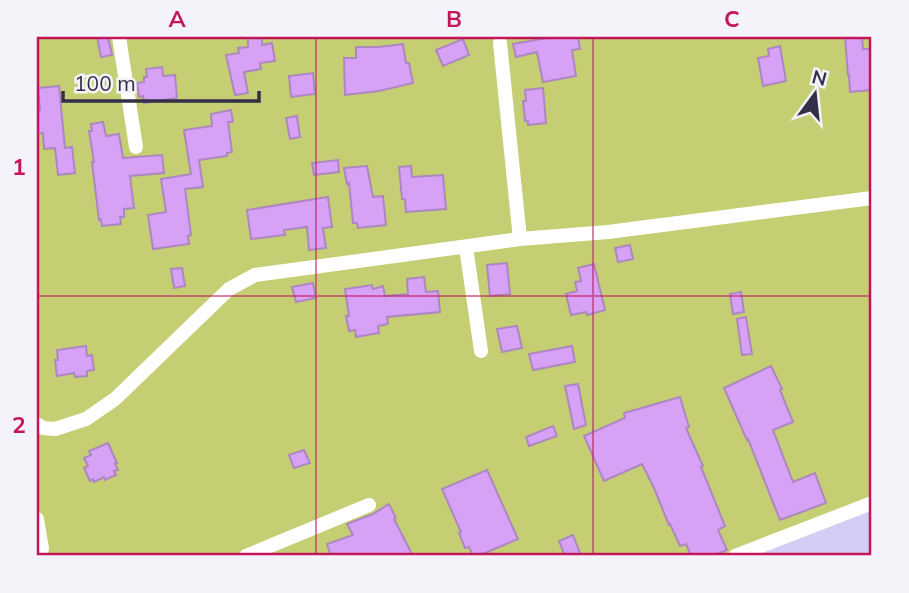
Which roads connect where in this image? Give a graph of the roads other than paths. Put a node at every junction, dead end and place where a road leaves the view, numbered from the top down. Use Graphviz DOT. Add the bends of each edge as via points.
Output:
graph roads {
  1 [pos="119,37"];
  2 [pos="500,43"];
  3 [pos="136,147"];
  4 [pos="872,198"];
  5 [pos="520,239"];
  6 [pos="466,247"];
  7 [pos="481,351"];
  8 [pos="37,424"];
  9 [pos="872,503"];
  10 [pos="369,505"];
  11 [pos="37,519"];
  12 [pos="42,549"];
  13 [pos="246,556"];
  14 [pos="735,556"];
  1 -- 3 [label="street"];
  2 -- 5 [label="street"];
  4 -- 5 [label="street"];
  5 -- 6 [label="street"];
  6 -- 7 [label="street"];
  6 -- 8 [label="street" via="255,275 229,289 115,399 86,419 55,429"];
  9 -- 14 [label="street"];
  10 -- 13 [label="street"];
  11 -- 12 [label="street"];
}
